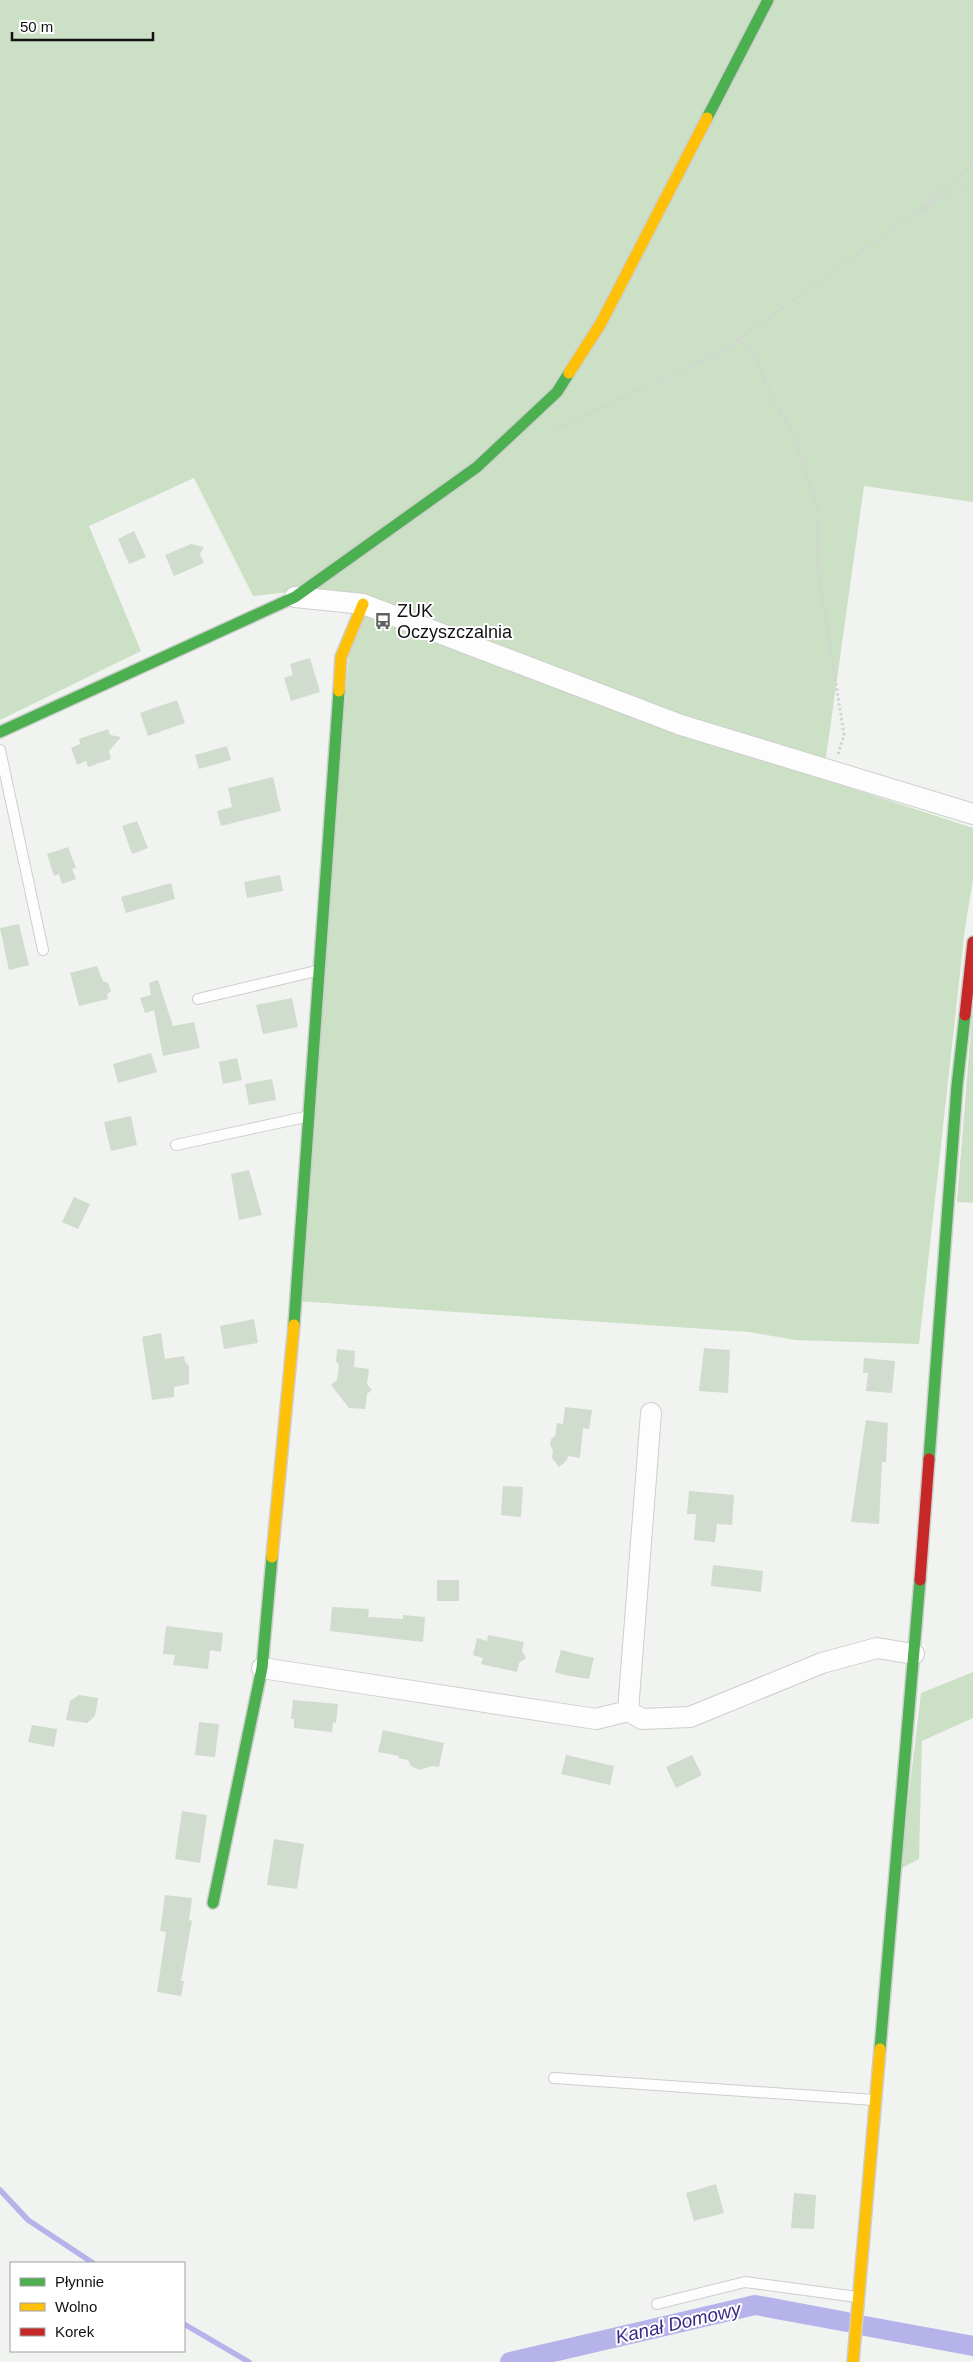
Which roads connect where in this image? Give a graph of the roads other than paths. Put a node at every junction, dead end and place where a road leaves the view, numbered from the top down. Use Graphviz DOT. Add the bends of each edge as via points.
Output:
graph roads {
  1 [pos="768,0"];
  2 [pos="295,597"];
  3 [pos="363,604"];
  4 [pos="0,732"];
  5 [pos="0,750"];
  6 [pos="973,814"];
  7 [pos="973,942"];
  8 [pos="43,950"];
  9 [pos="318,971"];
  10 [pos="198,999"];
  11 [pos="307,1117"];
  12 [pos="176,1145"];
  13 [pos="651,1413"];
  14 [pos="914,1654"];
  15 [pos="262,1668"];
  16 [pos="628,1711"];
  17 [pos="212,1903"];
  18 [pos="554,2078"];
  19 [pos="874,2100"];
  20 [pos="857,2297"];
  21 [pos="657,2304"];
  22 [pos="853,2362"];
  1 -- 2 [label="street" via="601,323 557,392 477,467"];
  2 -- 3 [label="street"];
  2 -- 4 [label="street"];
  3 -- 6 [label="street" via="681,725"];
  3 -- 9 [label="street" via="342,658"];
  5 -- 8 [label="lane"];
  7 -- 14 [label="street" via="957,1086"];
  9 -- 10 [label="lane"];
  9 -- 11 [label="street"];
  11 -- 12 [label="lane"];
  11 -- 15 [label="street" via="296,1301"];
  13 -- 16 [label="street"];
  14 -- 16 [label="street" via="878,1648 822,1663 690,1718 642,1719"];
  14 -- 19 [label="street"];
  15 -- 16 [label="street" via="596,1719"];
  15 -- 17 [label="street"];
  18 -- 19 [label="lane"];
  19 -- 20 [label="street"];
  20 -- 21 [label="lane" via="745,2282"];
  20 -- 22 [label="street"];
}
